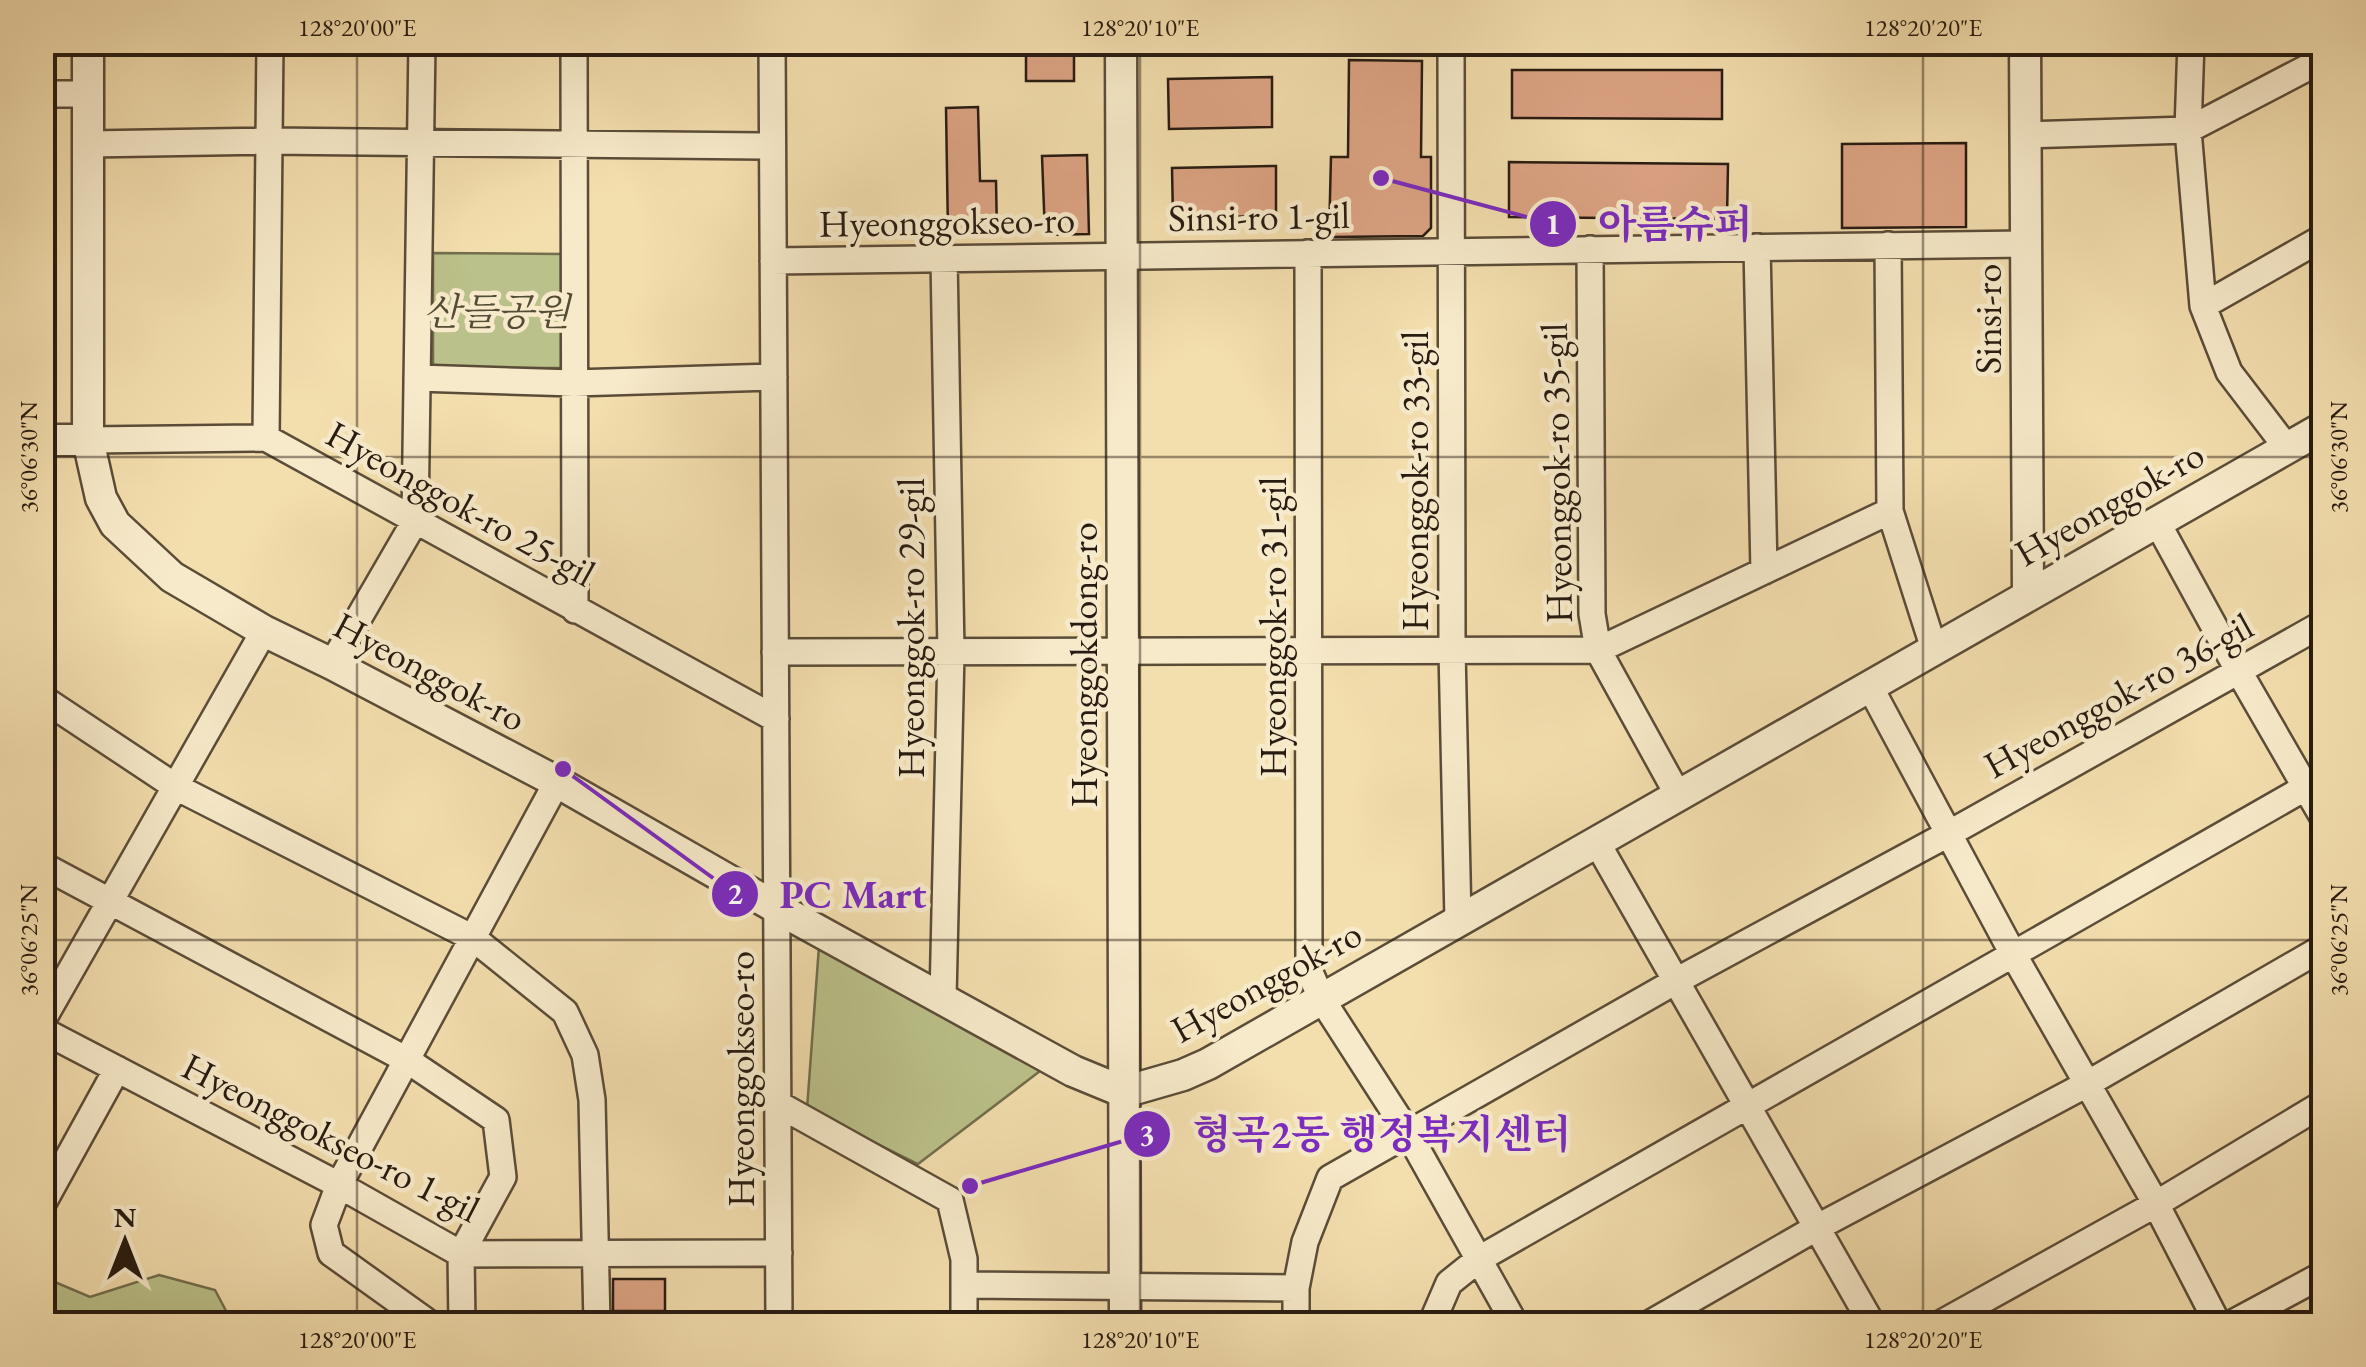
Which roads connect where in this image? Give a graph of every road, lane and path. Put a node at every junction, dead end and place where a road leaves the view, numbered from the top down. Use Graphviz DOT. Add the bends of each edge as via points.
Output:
graph roads {
  1 [pos="88,42"];
  2 [pos="270,42"];
  3 [pos="422,42"];
  4 [pos="574,42"];
  5 [pos="772,42"];
  6 [pos="1121,42"];
  7 [pos="1452,42"];
  8 [pos="2025,42"];
  9 [pos="2191,42"];
  10 [pos="2324,58"];
  11 [pos="42,94"];
  12 [pos="88,94"];
  13 [pos="2188,130"];
  14 [pos="2026,134"];
  15 [pos="269,142"];
  16 [pos="420,142"];
  17 [pos="88,144"];
  18 [pos="574,145"];
  19 [pos="772,146"];
  20 [pos="2324,237"];
  21 [pos="2026,244"];
  22 [pos="1888,245"];
  23 [pos="1757,247"];
  24 [pos="1590,250"];
  25 [pos="1452,251"];
  26 [pos="1308,253"];
  27 [pos="1122,256"];
  28 [pos="944,258"];
  29 [pos="773,260"];
  30 [pos="2203,306"];
  31 [pos="774,377"];
  32 [pos="417,378"];
  33 [pos="574,383"];
  34 [pos="2324,427"];
  35 [pos="266,438"];
  36 [pos="42,440"];
  37 [pos="88,440"];
  38 [pos="2287,448"];
  39 [pos="1890,511"];
  40 [pos="415,521"];
  41 [pos="2157,522"];
  42 [pos="1764,571"];
  43 [pos="2028,595"];
  44 [pos="575,610"];
  45 [pos="2324,622"];
  46 [pos="264,631"];
  47 [pos="1934,649"];
  48 [pos="1310,650"];
  49 [pos="1452,650"];
  50 [pos="1598,650"];
  51 [pos="1124,651"];
  52 [pos="776,652"];
  53 [pos="950,652"];
  54 [pos="332,664"];
  55 [pos="2238,670"];
  56 [pos="1870,686"];
  57 [pos="42,698"];
  58 [pos="776,719"];
  59 [pos="557,782"];
  60 [pos="2314,782"];
  61 [pos="176,786"];
  62 [pos="1678,794"];
  63 [pos="2324,819"];
  64 [pos="1950,833"];
  65 [pos="1596,841"];
  66 [pos="42,865"];
  67 [pos="110,902"];
  68 [pos="777,908"];
  69 [pos="1458,920"];
  70 [pos="473,938"];
  71 [pos="2324,947"];
  72 [pos="2012,952"];
  73 [pos="1676,982"];
  74 [pos="943,998"];
  75 [pos="1321,998"];
  76 [pos="42,1021"];
  77 [pos="42,1030"];
  78 [pos="407,1060"];
  79 [pos="117,1069"];
  80 [pos="2087,1084"];
  81 [pos="1124,1092"];
  82 [pos="2324,1103"];
  83 [pos="778,1104"];
  84 [pos="1748,1107"];
  85 [pos="1408,1133"];
  86 [pos="339,1185"];
  87 [pos="42,1204"];
  88 [pos="2156,1204"];
  89 [pos="1816,1228"];
  90 [pos="779,1253"];
  91 [pos="460,1254"];
  92 [pos="597,1254"];
  93 [pos="1479,1259"];
  94 [pos="2324,1274"];
  95 [pos="965,1285"];
  96 [pos="1124,1286"];
  97 [pos="1296,1288"];
  98 [pos="430,1324"];
  99 [pos="462,1324"];
  100 [pos="597,1324"];
  101 [pos="779,1324"];
  102 [pos="964,1324"];
  103 [pos="1124,1324"];
  104 [pos="1296,1324"];
  105 [pos="1434,1324"];
  106 [pos="1514,1324"];
  107 [pos="1649,1324"];
  108 [pos="1872,1324"];
  109 [pos="1940,1324"];
  110 [pos="2218,1324"];
  111 [pos="2231,1324"];
  1 -- 12 [label="street, Hyeonggok-ro"];
  2 -- 15 [label="street"];
  3 -- 16 [label="street"];
  4 -- 18 [label="street"];
  5 -- 19 [label="street, Hyeonggokseo-ro"];
  6 -- 27 [label="street, Hyeonggokdong-ro"];
  7 -- 25 [label="street, Hyeonggok-ro 33-gil"];
  8 -- 14 [label="street, Sinsi-ro"];
  9 -- 13 [label="street"];
  10 -- 13 [label="street"];
  11 -- 12 [label="street"];
  12 -- 17 [label="street, Hyeonggok-ro"];
  13 -- 14 [label="street"];
  13 -- 30 [label="street"];
  14 -- 21 [label="street, Sinsi-ro"];
  15 -- 16 [label="street"];
  15 -- 17 [label="street"];
  15 -- 35 [label="street"];
  16 -- 18 [label="street"];
  16 -- 32 [label="street"];
  17 -- 37 [label="street, Hyeonggok-ro"];
  18 -- 19 [label="street"];
  18 -- 33 [label="street"];
  19 -- 29 [label="street, Hyeonggokseo-ro"];
  20 -- 30 [label="street"];
  21 -- 22 [label="street, Sinsi-ro 1-gil"];
  21 -- 43 [label="street, Sinsi-ro"];
  22 -- 23 [label="street, Sinsi-ro 1-gil"];
  22 -- 39 [label="street"];
  23 -- 24 [label="street, Sinsi-ro 1-gil"];
  23 -- 42 [label="street"];
  24 -- 25 [label="street, Sinsi-ro 1-gil"];
  24 -- 50 [label="street, Hyeonggok-ro 35-gil" via="1592,614"];
  25 -- 26 [label="street, Sinsi-ro 1-gil"];
  25 -- 49 [label="street, Hyeonggok-ro 33-gil"];
  26 -- 27 [label="street, Sinsi-ro 1-gil"];
  26 -- 48 [label="street, Hyeonggok-ro 31-gil"];
  27 -- 28 [label="street, Hyeonggokseo-ro"];
  27 -- 51 [label="street, Hyeonggokdong-ro"];
  28 -- 29 [label="street, Hyeonggokseo-ro"];
  28 -- 53 [label="street, Hyeonggok-ro 29-gil"];
  29 -- 31 [label="street, Hyeonggokseo-ro"];
  30 -- 38 [label="street" via="2229,372"];
  31 -- 33 [label="street"];
  31 -- 52 [label="street, Hyeonggokseo-ro"];
  32 -- 33 [label="street"];
  32 -- 40 [label="street"];
  33 -- 44 [label="street"];
  34 -- 38 [label="street, Hyeonggok-ro"];
  35 -- 37 [label="street, Hyeonggok-ro 25-gil"];
  35 -- 40 [label="street, Hyeonggok-ro 25-gil"];
  36 -- 37 [label="street"];
  37 -- 46 [label="street, Hyeonggok-ro" via="101,498 115,524 172,577"];
  38 -- 41 [label="street, Hyeonggok-ro"];
  39 -- 42 [label="street"];
  39 -- 47 [label="street"];
  40 -- 44 [label="street, Hyeonggok-ro 25-gil"];
  40 -- 54 [label="street"];
  41 -- 43 [label="street, Hyeonggok-ro"];
  41 -- 55 [label="street"];
  42 -- 50 [label="street"];
  43 -- 47 [label="street, Hyeonggok-ro"];
  44 -- 58 [label="street, Hyeonggok-ro 25-gil"];
  45 -- 55 [label="street, Hyeonggok-ro 36-gil"];
  46 -- 54 [label="street, Hyeonggok-ro"];
  46 -- 61 [label="street"];
  47 -- 56 [label="street, Hyeonggok-ro"];
  48 -- 49 [label="street"];
  48 -- 51 [label="street"];
  48 -- 75 [label="street, Hyeonggok-ro 31-gil" via="1309,970"];
  49 -- 50 [label="street"];
  49 -- 69 [label="street, Hyeonggok-ro 33-gil"];
  50 -- 62 [label="street, Hyeonggok-ro 35-gil"];
  51 -- 53 [label="street"];
  51 -- 81 [label="street, Hyeonggokdong-ro"];
  52 -- 53 [label="street"];
  52 -- 58 [label="street, Hyeonggokseo-ro"];
  53 -- 74 [label="street, Hyeonggok-ro 29-gil"];
  54 -- 59 [label="street, Hyeonggok-ro"];
  55 -- 60 [label="street"];
  55 -- 64 [label="street, Hyeonggok-ro 36-gil"];
  56 -- 62 [label="street, Hyeonggok-ro"];
  56 -- 64 [label="street"];
  57 -- 61 [label="street"];
  58 -- 68 [label="street, Hyeonggokseo-ro"];
  59 -- 68 [label="street, Hyeonggok-ro"];
  59 -- 70 [label="street"];
  60 -- 63 [label="street"];
  60 -- 72 [label="street"];
  61 -- 67 [label="street"];
  61 -- 70 [label="street"];
  62 -- 65 [label="street, Hyeonggok-ro"];
  64 -- 72 [label="street"];
  64 -- 73 [label="street, Hyeonggok-ro 36-gil"];
  65 -- 69 [label="street, Hyeonggok-ro"];
  65 -- 73 [label="street"];
  66 -- 67 [label="street"];
  67 -- 76 [label="street"];
  67 -- 78 [label="street"];
  68 -- 74 [label="street, Hyeonggok-ro"];
  68 -- 83 [label="street, Hyeonggokseo-ro"];
  69 -- 75 [label="street, Hyeonggok-ro"];
  70 -- 78 [label="street"];
  70 -- 92 [label="street" via="565,1012 584,1055 592,1100"];
  71 -- 80 [label="street"];
  72 -- 80 [label="street"];
  72 -- 84 [label="street"];
  73 -- 84 [label="street"];
  73 -- 85 [label="street, Hyeonggok-ro 36-gil"];
  74 -- 81 [label="street, Hyeonggok-ro" via="1072,1072"];
  75 -- 81 [label="street, Hyeonggok-ro" via="1208,1064"];
  75 -- 85 [label="street, Hyeonggok-ro 31-gil"];
  77 -- 79 [label="street, Hyeonggokseo-ro 1-gil"];
  78 -- 86 [label="street"];
  78 -- 91 [label="street" via="496,1120 503,1177"];
  79 -- 86 [label="street, Hyeonggokseo-ro 1-gil"];
  79 -- 87 [label="street"];
  80 -- 88 [label="street"];
  80 -- 89 [label="street"];
  81 -- 96 [label="street, Hyeonggokdong-ro"];
  82 -- 88 [label="street"];
  83 -- 90 [label="street, Hyeonggokseo-ro"];
  83 -- 95 [label="street" via="950,1200"];
  84 -- 89 [label="street"];
  84 -- 93 [label="street"];
  85 -- 93 [label="street, Hyeonggok-ro 31-gil"];
  85 -- 97 [label="street, Hyeonggok-ro 36-gil" via="1330,1178"];
  86 -- 91 [label="street, Hyeonggokseo-ro 1-gil"];
  86 -- 98 [label="street" via="324,1225 331,1253"];
  88 -- 109 [label="street"];
  88 -- 110 [label="street"];
  89 -- 107 [label="street"];
  89 -- 108 [label="street"];
  90 -- 92 [label="street, Hyeonggokseo-ro 1-gil"];
  90 -- 101 [label="street, Hyeonggokseo-ro"];
  91 -- 92 [label="street, Hyeonggokseo-ro 1-gil"];
  91 -- 99 [label="street"];
  92 -- 100 [label="street"];
  93 -- 105 [label="street" via="1450,1283"];
  93 -- 106 [label="street, Hyeonggok-ro 31-gil"];
  94 -- 111 [label="street"];
  95 -- 96 [label="street"];
  95 -- 102 [label="street"];
  96 -- 97 [label="street"];
  96 -- 103 [label="street, Hyeonggokdong-ro"];
  97 -- 104 [label="street, Hyeonggok-ro 36-gil"];
}
